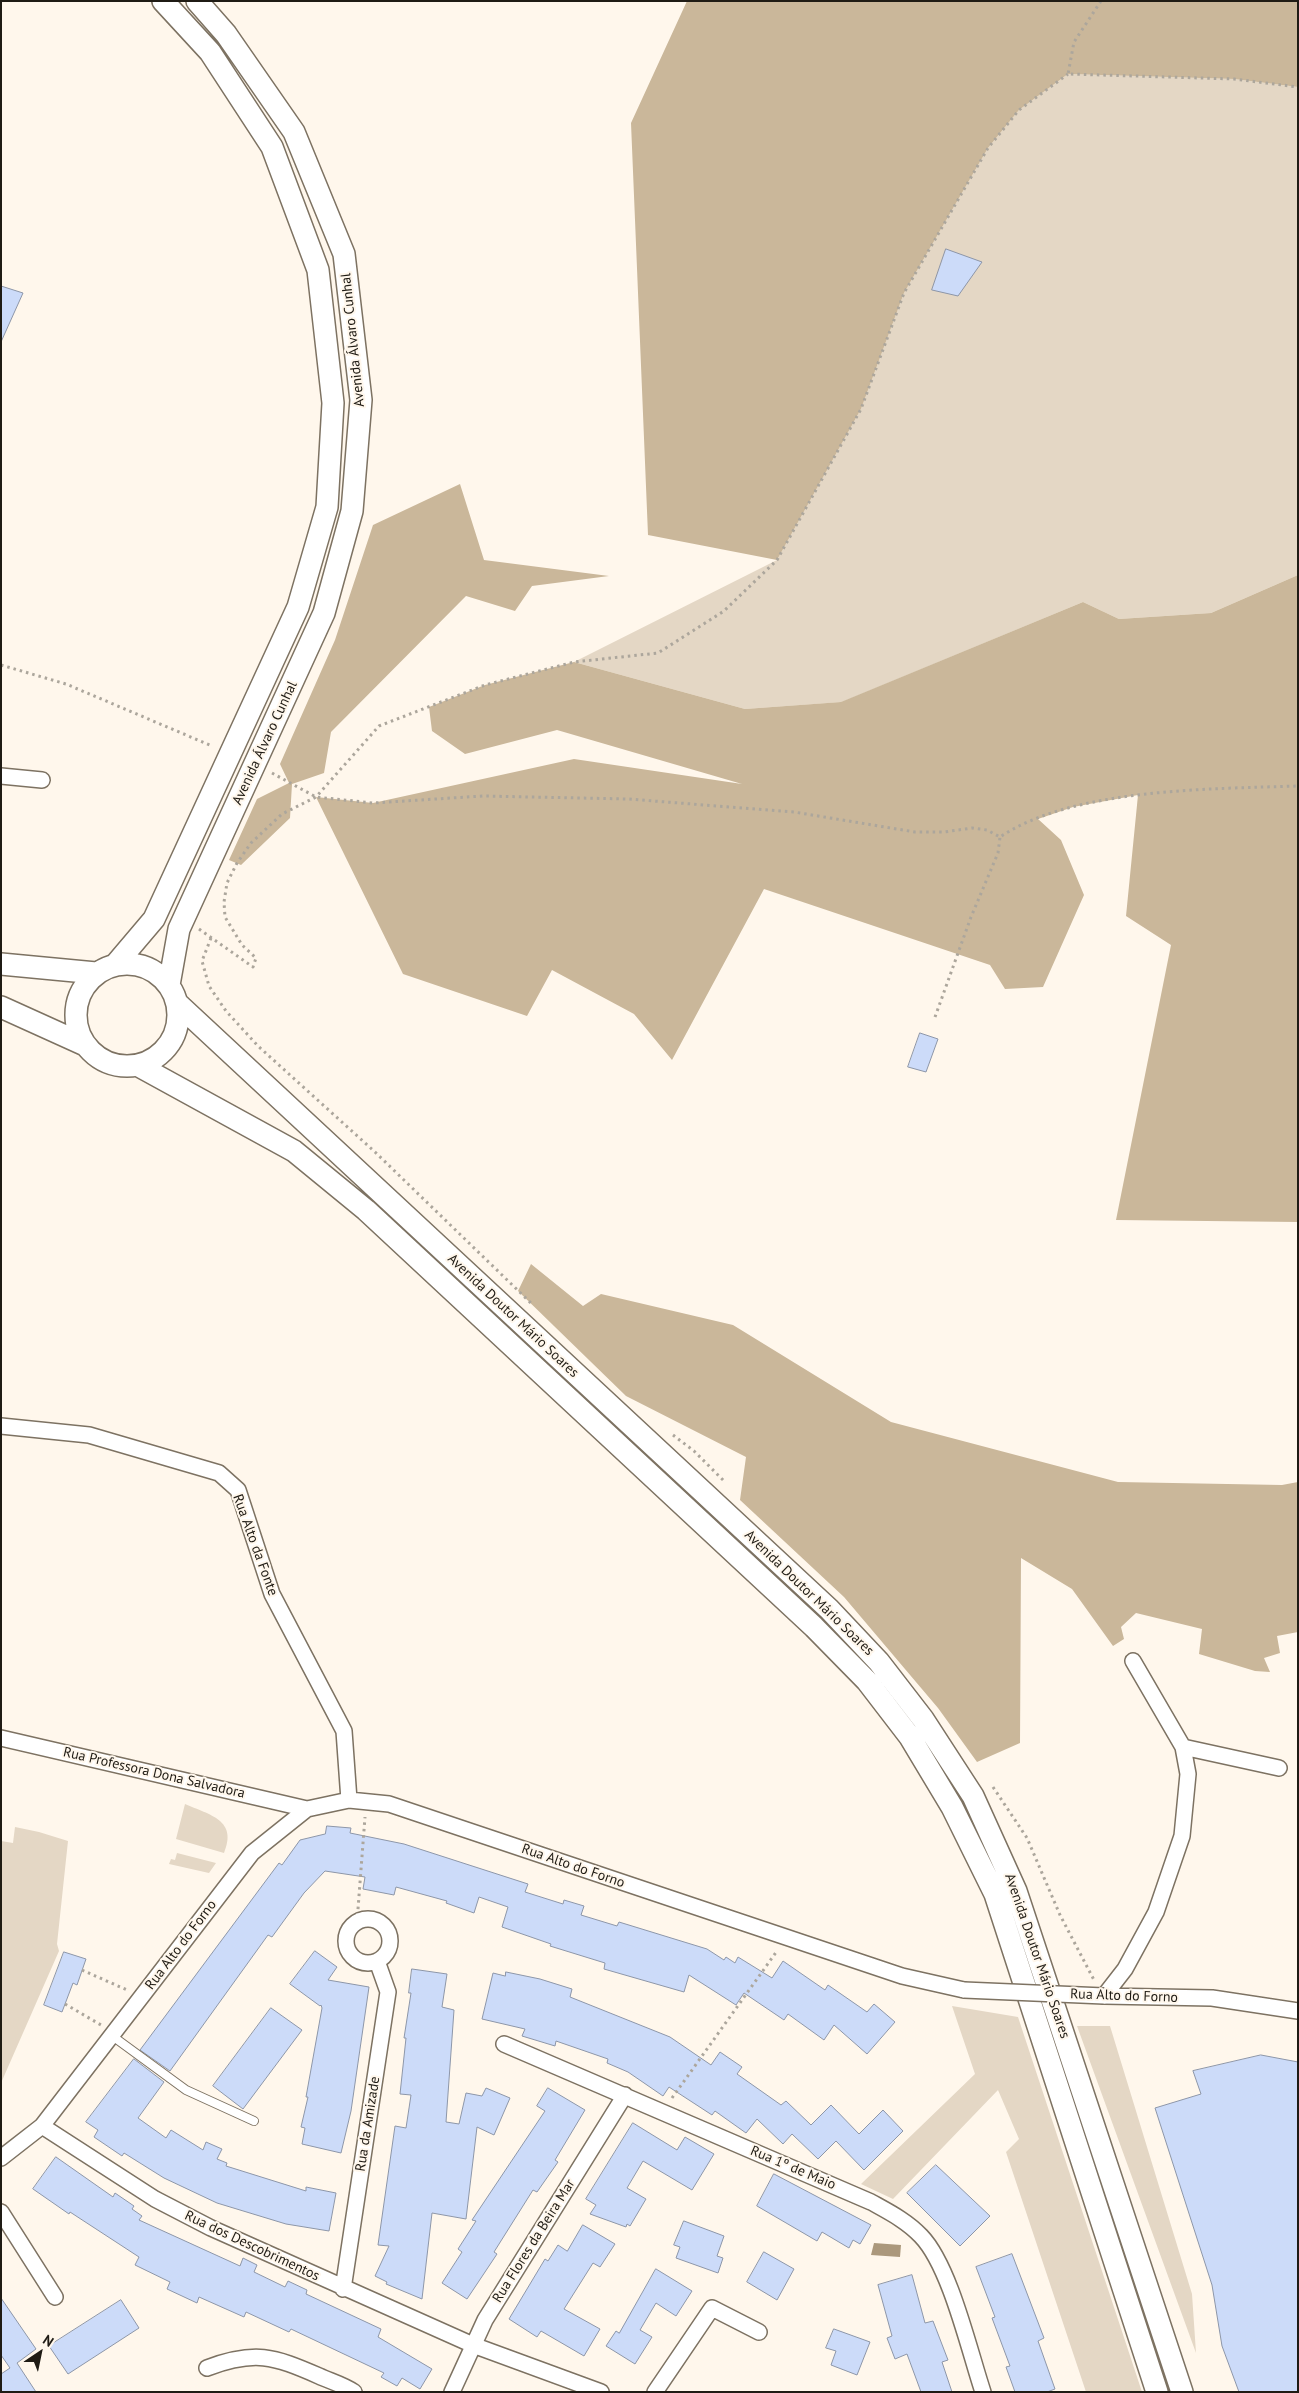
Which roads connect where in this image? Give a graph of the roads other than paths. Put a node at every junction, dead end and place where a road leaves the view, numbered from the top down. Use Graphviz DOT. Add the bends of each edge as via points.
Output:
graph roads {
  1 [pos="163,1"];
  2 [pos="197,1"];
  3 [pos="1,776"];
  4 [pos="42,780"];
  5 [pos="1,964"];
  6 [pos="106,969"];
  7 [pos="173,994"];
  8 [pos="1,1007"];
  9 [pos="85,1046"];
  10 [pos="139,1066"];
  11 [pos="1,1426"];
  12 [pos="1133,1661"];
  13 [pos="1,1738"];
  14 [pos="1183,1747"];
  15 [pos="1279,1768"];
  16 [pos="349,1800"];
  17 [pos="306,1809"];
  18 [pos="377,1961"];
  19 [pos="1104,1996"];
  20 [pos="1297,2009"];
  21 [pos="113,2034"];
  22 [pos="504,2044"];
  23 [pos="625,2095"];
  24 [pos="254,2121"];
  25 [pos="42,2126"];
  26 [pos="7,2145"];
  27 [pos="1,2158"];
  28 [pos="1,2212"];
  29 [pos="344,2289"];
  30 [pos="55,2297"];
  31 [pos="759,2332"];
  32 [pos="473,2345"];
  33 [pos="1172,2361"];
  34 [pos="207,2368"];
  35 [pos="354,2392"];
  36 [pos="452,2392"];
  37 [pos="601,2392"];
  38 [pos="655,2392"];
  39 [pos="983,2392"];
  40 [pos="1157,2392"];
  41 [pos="1182,2392"];
  42 [pos="1192,2392"];
  1 -- 6 [label="main road, Avenida Álvaro Cunhal" via="210,52 272,147 318,270 333,403 327,507 298,607 154,919"];
  2 -- 7 [label="main road, Avenida Álvaro Cunhal" via="226,34 294,132 344,254 362,400 352,511 324,613 180,929"];
  3 -- 4 [label="street"];
  5 -- 6 [label="main road"];
  6 -- 7 [label="main road" via="135,964 154,971"];
  6 -- 9 [label="main road" via="82,988 75,1007 76,1027"];
  7 -- 10 [label="main road" via="178,1024 171,1043 157,1058"];
  7 -- 33 [label="main road, Avenida Doutor Mário Soares" via="828,1609 879,1662 923,1719 973,1796 1016,1891"];
  8 -- 9 [label="main road"];
  9 -- 10 [label="main road" via="99,1059 112,1064"];
  10 -- 40 [label="main road, Avenida Doutor Mário Soares" via="294,1151 366,1210 814,1627 866,1680 905,1730 952,1807 995,1894"];
  11 -- 16 [label="street, Rua Alto da Fonte" via="89,1435 219,1473 238,1490 272,1594 344,1731"];
  12 -- 14 [label="street"];
  13 -- 17 [label="street, Rua Professora Dona Salvadora"];
  14 -- 15 [label="street"];
  14 -- 19 [label="street" via="1188,1774 1182,1836 1156,1912 1125,1970"];
  16 -- 17 [label="street, Rua Alto do Forno"];
  16 -- 19 [label="street, Rua Alto do Forno, bridge" via="389,1804 902,1976 964,1990"];
  17 -- 21 [label="street, Rua Alto do Forno" via="252,1852"];
  18 -- 18 [label="street" via="362,1962 350,1954 346,1940 357,1922 377,1922 387,1931 387,1951"];
  18 -- 29 [label="street, Rua da Amizade" via="388,1992"];
  19 -- 20 [label="street, Rua Alto do Forno" via="1212,1998"];
  21 -- 24 [label="lane" via="186,2090"];
  21 -- 25 [label="street, Rua Alto do Forno"];
  22 -- 23 [label="street, Rua 1º de Maio"];
  23 -- 32 [label="street, Rua Flores da Beira Mar" via="485,2320"];
  23 -- 39 [label="street, Rua 1º de Maio" via="871,2202 902,2219 922,2237 942,2267"];
  25 -- 26 [label="street, Rua Alto do Forno"];
  25 -- 29 [label="street, Rua dos Descobrimentos" via="155,2199"];
  26 -- 27 [label="street, Rua Alto do Forno"];
  28 -- 30 [label="street"];
  29 -- 32 [label="street, Rua dos Descobrimentos"];
  31 -- 38 [label="street" via="712,2308"];
  32 -- 36 [label="street, Rua Flores da Beira Mar"];
  32 -- 37 [label="street, Rua dos Descobrimentos"];
  33 -- 41 [label="main road, Avenida Doutor Mário Soares"];
  33 -- 42 [label="lane"];
  34 -- 35 [label="street" via="254,2356 284,2361"];
}
